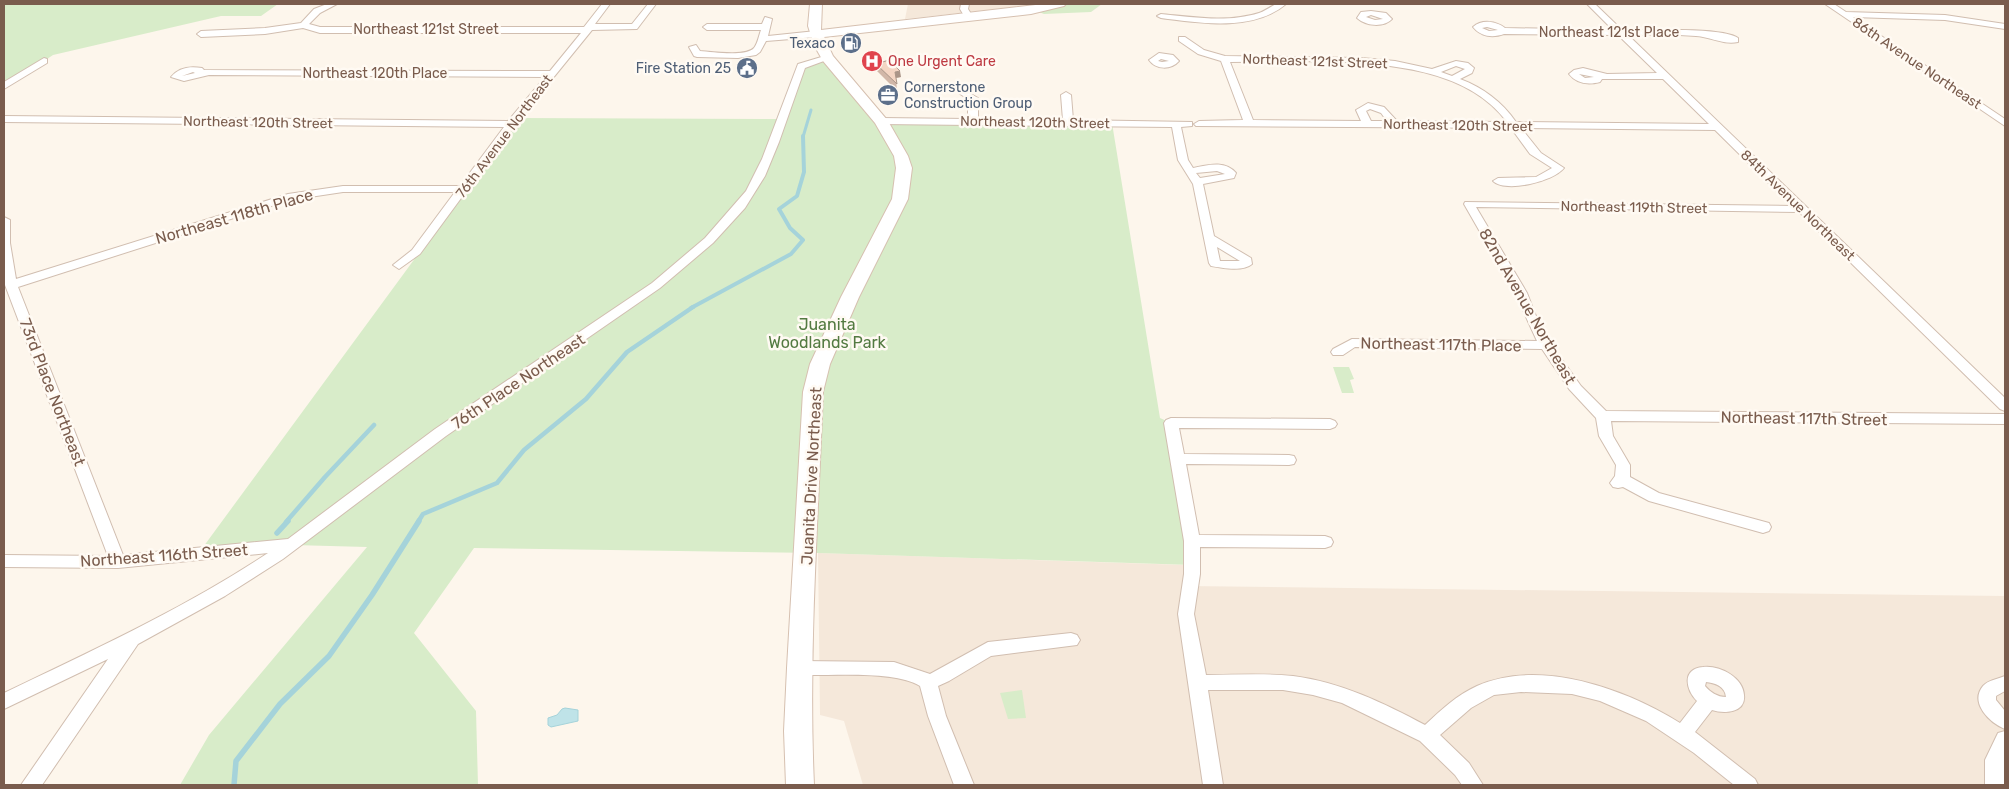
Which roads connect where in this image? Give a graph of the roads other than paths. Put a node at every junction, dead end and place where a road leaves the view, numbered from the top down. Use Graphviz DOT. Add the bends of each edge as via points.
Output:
graph roads {
  1 [pos="332,4"];
  2 [pos="606,4"];
  3 [pos="652,4"];
  4 [pos="816,4"];
  5 [pos="965,4"];
  6 [pos="1060,4"];
  7 [pos="1282,4"];
  8 [pos="1364,4"];
  9 [pos="1590,4"];
  10 [pos="1829,4"];
  11 [pos="1371,13"];
  12 [pos="1844,14"];
  13 [pos="1161,16"];
  14 [pos="969,17"];
  15 [pos="304,25"];
  16 [pos="2005,26"];
  17 [pos="707,27"];
  18 [pos="588,28"];
  19 [pos="1502,31"];
  20 [pos="1620,32"];
  21 [pos="202,34"];
  22 [pos="816,34"];
  23 [pos="1715,36"];
  24 [pos="762,39"];
  25 [pos="1182,39"];
  26 [pos="693,47"];
  27 [pos="1200,52"];
  28 [pos="828,58"];
  29 [pos="1173,58"];
  30 [pos="1225,59"];
  31 [pos="44,61"];
  32 [pos="200,73"];
  33 [pos="550,74"];
  34 [pos="1443,75"];
  35 [pos="1599,76"];
  36 [pos="1665,76"];
  37 [pos="4,86"];
  38 [pos="962,92"];
  39 [pos="1066,95"];
  40 [pos="4,119"];
  41 [pos="881,121"];
  42 [pos="973,121"];
  43 [pos="1068,123"];
  44 [pos="2005,123"];
  45 [pos="512,124"];
  46 [pos="1176,124"];
  47 [pos="1249,124"];
  48 [pos="1367,124"];
  49 [pos="1394,124"];
  50 [pos="1514,126"];
  51 [pos="1717,127"];
  52 [pos="1191,171"];
  53 [pos="1498,181"];
  54 [pos="1196,182"];
  55 [pos="463,189"];
  56 [pos="1468,204"];
  57 [pos="1800,208"];
  58 [pos="4,220"];
  59 [pos="1209,238"];
  60 [pos="399,265"];
  61 [pos="11,285"];
  62 [pos="1548,345"];
  63 [pos="1338,352"];
  64 [pos="2005,406"];
  65 [pos="1603,416"];
  66 [pos="2005,419"];
  67 [pos="1330,424"];
  68 [pos="1178,459"];
  69 [pos="1289,460"];
  70 [pos="1763,528"];
  71 [pos="1192,541"];
  72 [pos="1325,542"];
  73 [pos="293,545"];
  74 [pos="4,561"];
  75 [pos="118,562"];
  76 [pos="131,640"];
  77 [pos="1072,640"];
  78 [pos="800,668"];
  79 [pos="928,682"];
  80 [pos="1198,682"];
  81 [pos="2005,684"];
  82 [pos="1709,700"];
  83 [pos="4,701"];
  84 [pos="2005,721"];
  85 [pos="1684,733"];
  86 [pos="1427,735"];
  87 [pos="2005,739"];
  88 [pos="1999,781"];
  89 [pos="32,785"];
  90 [pos="800,785"];
  91 [pos="964,785"];
  92 [pos="1213,785"];
  93 [pos="1473,785"];
  94 [pos="1748,785"];
  1 -- 15 [label="street" via="317,11"];
  2 -- 18 [label="street, 76th Avenue Northeast"];
  3 -- 18 [label="street, Northeast 121st Street" via="634,27"];
  4 -- 22 [label="main road, Juanita Drive Northeast"];
  5 -- 14 [label="street"];
  6 -- 14 [label="main road"];
  7 -- 13 [label="street" via="1272,17 1180,19"];
  8 -- 11 [label="street"];
  9 -- 20 [label="street, 84th Avenue Northeast"];
  10 -- 12 [label="street, 86th Avenue Northeast"];
  12 -- 16 [label="street" via="1924,14"];
  12 -- 44 [label="street, 86th Avenue Northeast"];
  14 -- 22 [label="main road"];
  15 -- 18 [label="street, Northeast 121st Street" via="320,30"];
  15 -- 21 [label="street" via="265,31"];
  17 -- 24 [label="street" via="767,23"];
  18 -- 33 [label="street, 76th Avenue Northeast"];
  19 -- 20 [label="street, Northeast 121st Place"];
  20 -- 23 [label="street, Northeast 121st Place"];
  20 -- 36 [label="street, 84th Avenue Northeast"];
  22 -- 24 [label="street"];
  22 -- 28 [label="main road, Juanita Drive Northeast"];
  24 -- 26 [label="street" via="754,52 745,55 697,54"];
  25 -- 27 [label="street"];
  27 -- 29 [label="street"];
  27 -- 30 [label="street, Northeast 121st Street"];
  28 -- 41 [label="main road, Juanita Drive Northeast"];
  28 -- 73 [label="street, 76th Place Northeast" via="801,66 763,169 744,204 684,266 466,415"];
  30 -- 34 [label="street, Northeast 121st Street" via="1358,60 1390,63"];
  30 -- 47 [label="street"];
  31 -- 37 [label="street"];
  32 -- 33 [label="street, Northeast 120th Place"];
  33 -- 45 [label="street, 76th Avenue Northeast"];
  34 -- 34 [label="street, Northeast 121st Street" via="1470,71 1470,68 1451,64"];
  34 -- 50 [label="street" via="1488,97 1500,106"];
  35 -- 36 [label="street"];
  36 -- 51 [label="street, 84th Avenue Northeast"];
  38 -- 42 [label="street" via="973,98"];
  39 -- 43 [label="street"];
  40 -- 45 [label="street, Northeast 120th Street"];
  41 -- 42 [label="street, Northeast 120th Street"];
  41 -- 78 [label="main road, Juanita Drive Northeast" via="902,156 903,184 900,199 820,364 813,392"];
  42 -- 43 [label="street, Northeast 120th Street"];
  43 -- 46 [label="street, Northeast 120th Street"];
  45 -- 55 [label="street, 76th Avenue Northeast"];
  46 -- 47 [label="street, Northeast 120th Street"];
  46 -- 52 [label="street" via="1183,160"];
  47 -- 48 [label="street, Northeast 120th Street"];
  48 -- 49 [label="street, Northeast 120th Street"];
  48 -- 49 [label="street" via="1361,110 1368,106 1387,111"];
  49 -- 50 [label="street, Northeast 120th Street"];
  50 -- 51 [label="street, Northeast 120th Street"];
  50 -- 53 [label="street" via="1535,154 1559,168 1550,176 1532,181"];
  51 -- 57 [label="street, 84th Avenue Northeast"];
  52 -- 54 [label="street"];
  52 -- 54 [label="street" via="1216,167 1231,173 1226,178"];
  54 -- 59 [label="street"];
  55 -- 60 [label="street, 76th Avenue Northeast" via="416,252"];
  55 -- 61 [label="street, Northeast 118th Place" via="343,189 288,197"];
  56 -- 57 [label="street, Northeast 119th Street"];
  56 -- 62 [label="street, 82nd Avenue Northeast" via="1522,293 1525,305"];
  57 -- 64 [label="street, 84th Avenue Northeast"];
  58 -- 61 [label="street, 73rd Place Northeast"];
  61 -- 75 [label="street, 73rd Place Northeast"];
  62 -- 63 [label="street, Northeast 117th Place" via="1352,342"];
  62 -- 65 [label="street, 82nd Avenue Northeast" via="1572,384"];
  65 -- 66 [label="street, Northeast 117th Street"];
  65 -- 70 [label="street, 82nd Avenue Northeast" via="1607,436 1622,462 1624,471 1620,481 1654,496"];
  67 -- 68 [label="street" via="1172,423"];
  68 -- 69 [label="street"];
  68 -- 71 [label="street"];
  71 -- 72 [label="street"];
  71 -- 80 [label="street" via="1192,574 1186,614"];
  73 -- 75 [label="street, Northeast 116th Street"];
  73 -- 76 [label="street, 76th Place Northeast" via="226,588"];
  74 -- 75 [label="street, Northeast 116th Street"];
  76 -- 83 [label="street, 76th Place Northeast"];
  76 -- 89 [label="street"];
  77 -- 79 [label="street" via="988,649"];
  78 -- 79 [label="street" via="894,669"];
  78 -- 90 [label="main road, Juanita Drive Northeast"];
  79 -- 91 [label="street" via="937,716"];
  80 -- 86 [label="street" via="1294,683 1338,693"];
  80 -- 92 [label="street"];
  81 -- 84 [label="street" via="1992,688 1986,699 1993,712"];
  82 -- 85 [label="street"];
  85 -- 86 [label="street" via="1629,702 1584,688 1518,684 1491,688 1463,702"];
  85 -- 94 [label="street"];
  86 -- 93 [label="street"];
  87 -- 88 [label="street" via="1995,760"];
}
